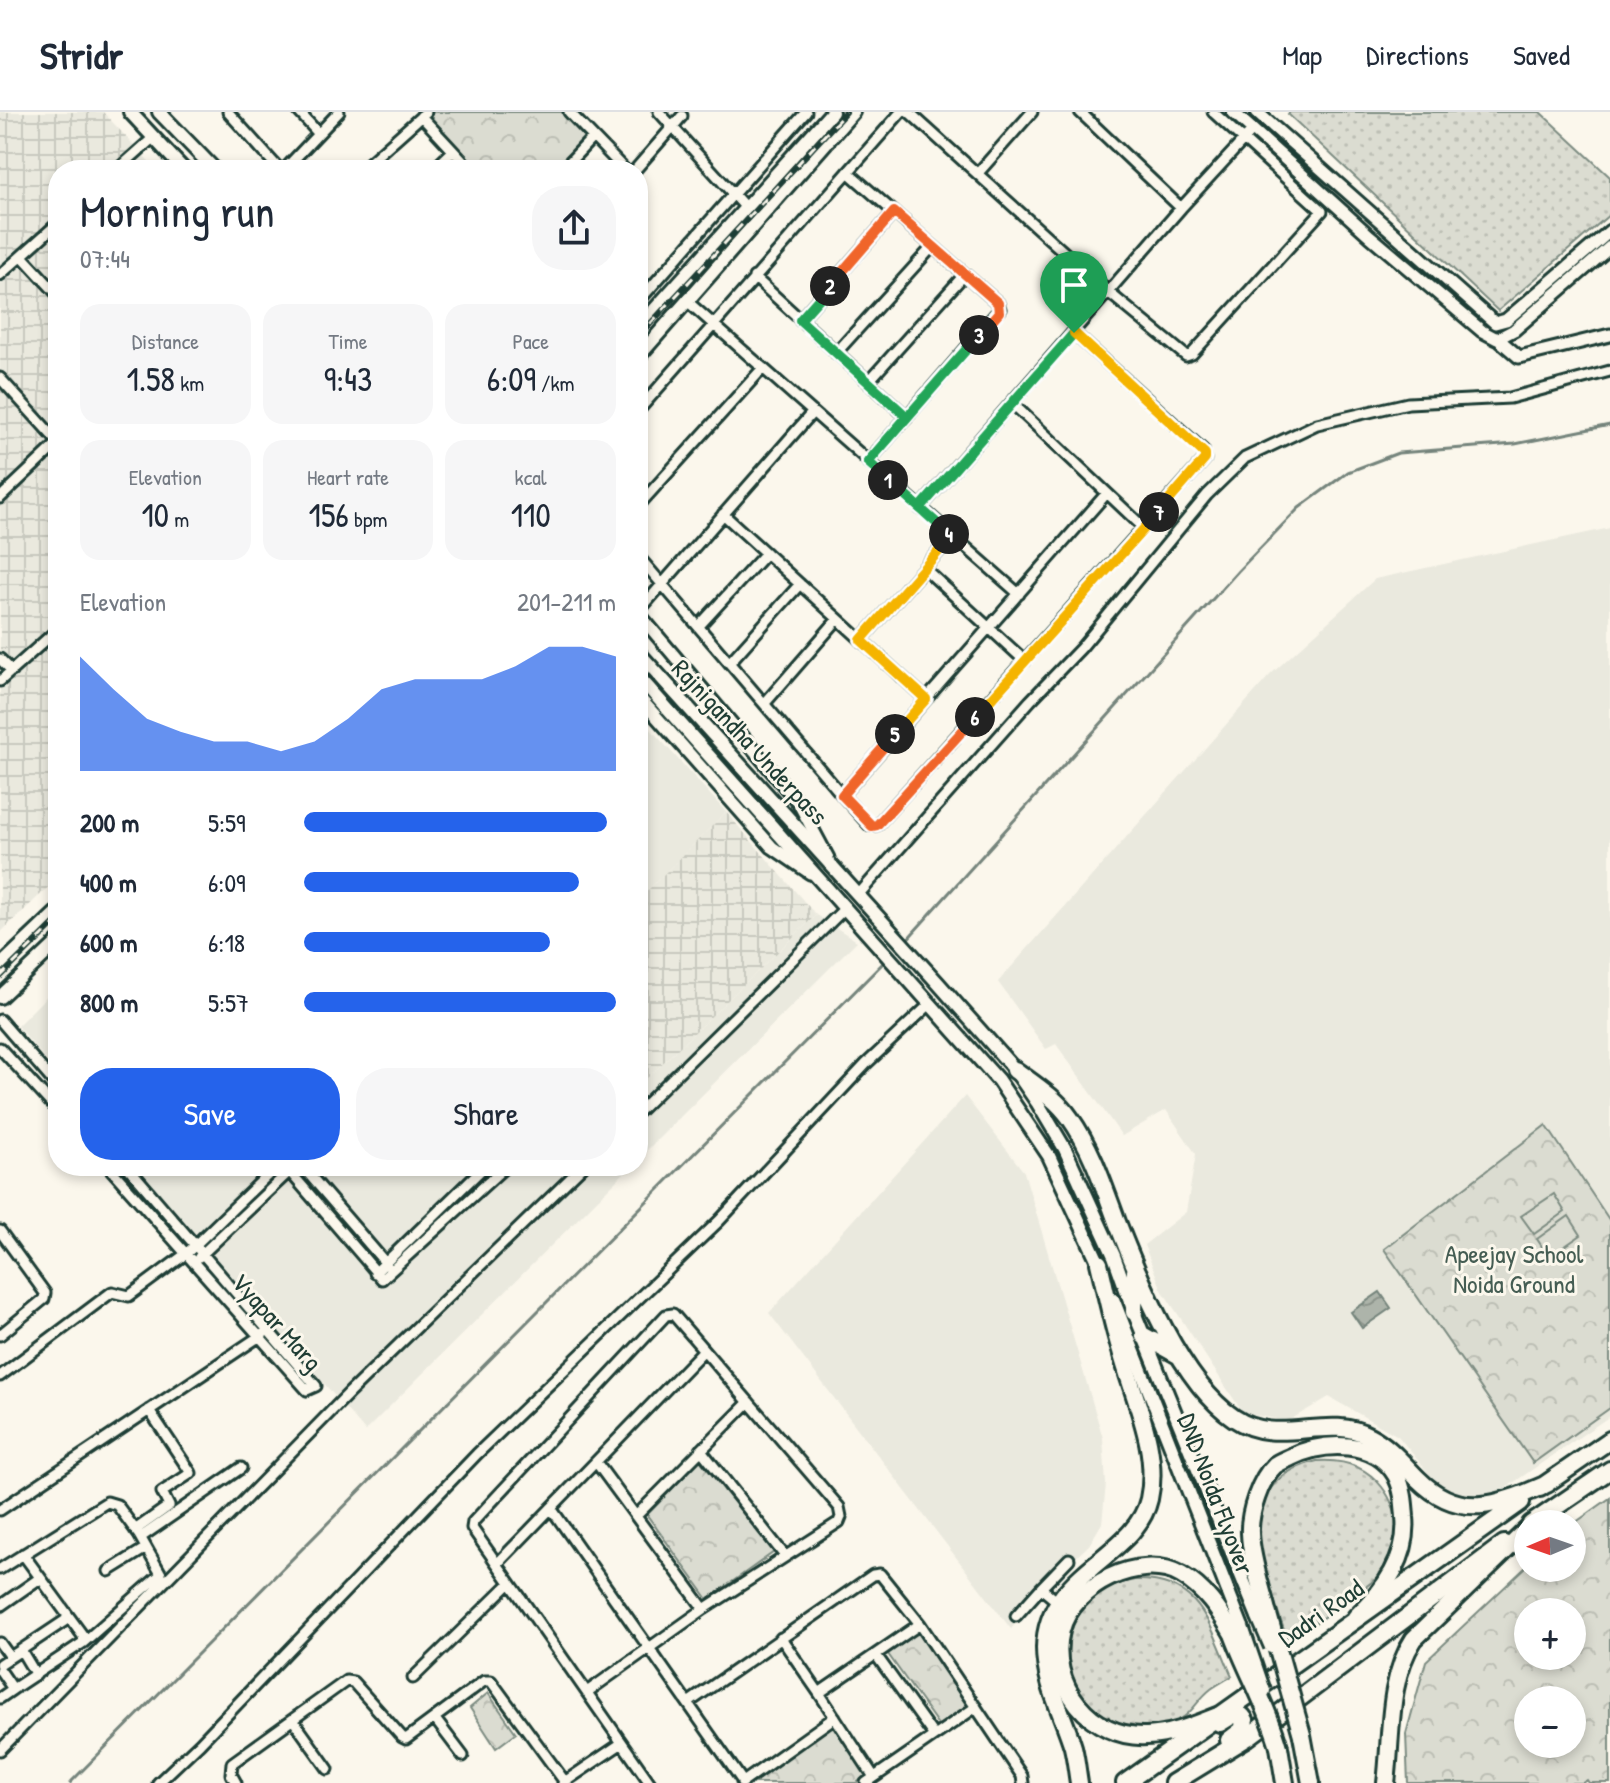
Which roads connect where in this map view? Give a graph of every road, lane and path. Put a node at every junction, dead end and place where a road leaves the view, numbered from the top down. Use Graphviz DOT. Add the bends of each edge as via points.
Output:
graph roads {
  1 [pos="130,112"];
  2 [pos="159,112"];
  3 [pos="228,112"];
  4 [pos="299,112"];
  5 [pos="339,112"];
  6 [pos="569,112"];
  7 [pos="659,112"];
  8 [pos="806,112"];
  9 [pos="832,112"];
  10 [pos="853,112"];
  11 [pos="901,112"];
  12 [pos="909,112"];
  13 [pos="1032,112"];
  14 [pos="1080,112"];
  15 [pos="1213,112"];
  16 [pos="1257,112"];
  17 [pos="1236,113"];
  18 [pos="423,114"];
  19 [pos="682,116"];
  20 [pos="673,127"];
  21 [pos="318,133"];
  22 [pos="1248,135"];
  23 [pos="154,137"];
  24 [pos="593,137"];
  25 [pos="453,151"];
  26 [pos="128,160"];
  27 [pos="175,160"];
  28 [pos="205,160"];
  29 [pos="273,160"];
  30 [pos="292,160"];
  31 [pos="372,160"];
  32 [pos="444,160"];
  33 [pos="462,160"];
  34 [pos="571,160"];
  35 [pos="615,160"];
  36 [pos="644,160"];
  37 [pos="848,172"];
  38 [pos="978,173"];
  39 [pos="734,194"];
  40 [pos="746,208"];
  41 [pos="1181,208"];
  42 [pos="894,212"];
  43 [pos="1610,231"];
  44 [pos="48,232"];
  45 [pos="933,246"];
  46 [pos="1610,247"];
  47 [pos="22,256"];
  48 [pos="965,274"];
  49 [pos="0,275"];
  50 [pos="754,277"];
  51 [pos="48,284"];
  52 [pos="648,291"];
  53 [pos="1107,291"];
  54 [pos="687,301"];
  55 [pos="648,317"];
  56 [pos="800,320"];
  57 [pos="1498,323"];
  58 [pos="713,324"];
  59 [pos="1074,333"];
  60 [pos="1610,335"];
  61 [pos="1497,339"];
  62 [pos="648,346"];
  63 [pos="836,353"];
  64 [pos="763,368"];
  65 [pos="1610,371"];
  66 [pos="0,378"];
  67 [pos="868,382"];
  68 [pos="648,399"];
  69 [pos="1013,404"];
  70 [pos="812,413"];
  71 [pos="907,417"];
  72 [pos="48,432"];
  73 [pos="48,452"];
  74 [pos="868,462"];
  75 [pos="1107,493"];
  76 [pos="648,495"];
  77 [pos="0,498"];
  78 [pos="920,508"];
  79 [pos="723,514"];
  80 [pos="1144,528"];
  81 [pos="952,536"];
  82 [pos="766,553"];
  83 [pos="648,567"];
  84 [pos="924,568"];
  85 [pos="663,583"];
  86 [pos="800,584"];
  87 [pos="1019,594"];
  88 [pos="648,600"];
  89 [pos="838,619"];
  90 [pos="648,624"];
  91 [pos="699,626"];
  92 [pos="989,627"];
  93 [pos="48,638"];
  94 [pos="861,640"];
  95 [pos="0,659"];
  96 [pos="1025,661"];
  97 [pos="730,662"];
  98 [pos="648,663"];
  99 [pos="12,671"];
  100 [pos="0,681"];
  101 [pos="648,687"];
  102 [pos="926,699"];
  103 [pos="765,703"];
  104 [pos="648,707"];
  105 [pos="842,795"];
  106 [pos="830,862"];
  107 [pos="820,881"];
  108 [pos="863,898"];
  109 [pos="849,912"];
  110 [pos="48,920"];
  111 [pos="48,951"];
  112 [pos="0,966"];
  113 [pos="0,997"];
  114 [pos="927,1000"];
  115 [pos="0,1020"];
  116 [pos="0,1048"];
  117 [pos="1015,1070"];
  118 [pos="48,1075"];
  119 [pos="48,1100"];
  120 [pos="648,1103"];
  121 [pos="117,1176"];
  122 [pos="136,1176"];
  123 [pos="267,1176"];
  124 [pos="282,1176"];
  125 [pos="296,1176"];
  126 [pos="311,1176"];
  127 [pos="475,1176"];
  128 [pos="494,1176"];
  129 [pos="573,1176"];
  130 [pos="0,1231"];
  131 [pos="195,1245"];
  132 [pos="187,1253"];
  133 [pos="203,1253"];
  134 [pos="195,1261"];
  135 [pos="1099,1263"];
  136 [pos="1135,1266"];
  137 [pos="389,1267"];
  138 [pos="1134,1312"];
  139 [pos="269,1330"];
  140 [pos="0,1335"];
  141 [pos="259,1336"];
  142 [pos="1144,1336"];
  143 [pos="704,1350"];
  144 [pos="1180,1356"];
  145 [pos="0,1376"];
  146 [pos="749,1402"];
  147 [pos="149,1410"];
  148 [pos="1610,1440"];
  149 [pos="701,1450"];
  150 [pos="596,1462"];
  151 [pos="241,1468"];
  152 [pos="1610,1470"];
  153 [pos="1547,1484"];
  154 [pos="551,1508"];
  155 [pos="0,1510"];
  156 [pos="1552,1510"];
  157 [pos="636,1516"];
  158 [pos="137,1532"];
  159 [pos="1514,1538"];
  160 [pos="1514,1542"];
  161 [pos="146,1548"];
  162 [pos="23,1554"];
  163 [pos="785,1556"];
  164 [pos="1069,1559"];
  165 [pos="497,1564"];
  166 [pos="0,1569"];
  167 [pos="109,1571"];
  168 [pos="40,1578"];
  169 [pos="510,1583"];
  170 [pos="1041,1588"];
  171 [pos="1059,1603"];
  172 [pos="0,1605"];
  173 [pos="704,1609"];
  174 [pos="1263,1614"];
  175 [pos="1016,1616"];
  176 [pos="1356,1617"];
  177 [pos="69,1618"];
  178 [pos="920,1624"];
  179 [pos="1237,1630"];
  180 [pos="781,1638"];
  181 [pos="84,1642"];
  182 [pos="0,1643"];
  183 [pos="650,1648"];
  184 [pos="21,1650"];
  185 [pos="876,1655"];
  186 [pos="10,1657"];
  187 [pos="0,1667"];
  188 [pos="36,1675"];
  189 [pos="413,1678"];
  190 [pos="13,1689"];
  191 [pos="587,1692"];
  192 [pos="819,1693"];
  193 [pos="0,1698"];
  194 [pos="688,1703"];
  195 [pos="976,1707"];
  196 [pos="1218,1716"];
  197 [pos="835,1717"];
  198 [pos="435,1719"];
  199 [pos="293,1720"];
  200 [pos="934,1736"];
  201 [pos="622,1743"];
  202 [pos="0,1750"];
  203 [pos="463,1756"];
  204 [pos="1147,1767"];
  205 [pos="328,1769"];
  206 [pos="870,1780"];
  207 [pos="564,1782"];
  208 [pos="158,1783"];
  209 [pos="236,1783"];
  210 [pos="650,1783"];
  211 [pos="743,1783"];
  212 [pos="1023,1783"];
  213 [pos="1079,1783"];
  214 [pos="1125,1783"];
  215 [pos="1172,1783"];
  216 [pos="1285,1783"];
  217 [pos="1311,1783"];
  218 [pos="1386,1783"];
  1 -- 23 [label="main road"];
  2 -- 28 [label="main road"];
  3 -- 29 [label="street"];
  4 -- 21 [label="street"];
  5 -- 21 [label="street"];
  6 -- 24 [label="street"];
  7 -- 20 [label="street"];
  8 -- 39 [label="street"];
  9 -- 40 [label="main road"];
  10 -- 54 [label="main road"];
  11 -- 37 [label="street"];
  12 -- 38 [label="street"];
  13 -- 38 [label="street"];
  14 -- 41 [label="street"];
  15 -- 22 [label="street"];
  16 -- 57 [label="street"];
  17 -- 22 [label="street"];
  18 -- 25 [label="street"];
  18 -- 31 [label="street"];
  19 -- 20 [label="street"];
  20 -- 36 [label="street"];
  20 -- 39 [label="street"];
  21 -- 30 [label="street"];
  22 -- 41 [label="street"];
  22 -- 53 [label="street" via="1322,211 1189,355"];
  22 -- 61 [label="street"];
  23 -- 26 [label="street"];
  23 -- 27 [label="main road"];
  24 -- 34 [label="street"];
  24 -- 35 [label="street"];
  25 -- 32 [label="street"];
  25 -- 33 [label="street"];
  37 -- 42 [label="street"];
  37 -- 50 [label="street"];
  38 -- 53 [label="street"];
  39 -- 40 [label="street"];
  39 -- 52 [label="street"];
  40 -- 55 [label="main road"];
  41 -- 53 [label="street"];
  42 -- 45 [label="street"];
  42 -- 56 [label="street"];
  43 -- 57 [label="street"];
  44 -- 47 [label="street"];
  45 -- 48 [label="street"];
  45 -- 63 [label="street"];
  46 -- 61 [label="street"];
  47 -- 49 [label="street"];
  47 -- 51 [label="street"];
  48 -- 67 [label="street"];
  48 -- 71 [label="street" via="998,303 999,312"];
  50 -- 56 [label="street"];
  50 -- 58 [label="street"];
  53 -- 59 [label="street"];
  54 -- 58 [label="street"];
  54 -- 62 [label="main road"];
  56 -- 63 [label="street"];
  57 -- 61 [label="street"];
  58 -- 64 [label="street"];
  58 -- 68 [label="street"];
  59 -- 69 [label="street"];
  59 -- 80 [label="street" via="1205,454"];
  60 -- 61 [label="street" via="1519,357"];
  63 -- 67 [label="street"];
  64 -- 70 [label="street"];
  64 -- 76 [label="street"];
  65 -- 108 [label="street" via="1510,398 1408,403 1317,424 1245,458 1207,495"];
  66 -- 72 [label="street"];
  67 -- 71 [label="street"];
  69 -- 75 [label="street"];
  69 -- 78 [label="street"];
  70 -- 74 [label="street"];
  70 -- 79 [label="street"];
  71 -- 74 [label="street"];
  73 -- 77 [label="street"];
  74 -- 78 [label="street"];
  75 -- 80 [label="street"];
  75 -- 87 [label="street"];
  78 -- 81 [label="street"];
  79 -- 82 [label="street"];
  79 -- 85 [label="street"];
  80 -- 96 [label="street"];
  81 -- 84 [label="street"];
  81 -- 87 [label="street"];
  82 -- 86 [label="street"];
  82 -- 91 [label="street"];
  83 -- 85 [label="street"];
  84 -- 92 [label="street"];
  84 -- 94 [label="street"];
  85 -- 88 [label="street"];
  85 -- 91 [label="street"];
  86 -- 89 [label="street"];
  86 -- 97 [label="street"];
  87 -- 92 [label="street"];
  89 -- 94 [label="street"];
  89 -- 103 [label="street"];
  90 -- 106 [label="street" via="798,802"];
  91 -- 97 [label="street"];
  92 -- 96 [label="street"];
  92 -- 102 [label="street"];
  93 -- 99 [label="street"];
  94 -- 102 [label="street"];
  95 -- 99 [label="street"];
  96 -- 105 [label="street" via="877,825 869,825"];
  97 -- 103 [label="street"];
  98 -- 106 [label="main road, Rajnigandha Underpass"];
  99 -- 100 [label="street"];
  101 -- 107 [label="main road, Rajnigandha Underpass"];
  102 -- 105 [label="street"];
  103 -- 105 [label="street"];
  104 -- 107 [label="street" via="772,847"];
  106 -- 108 [label="main road, Rajnigandha Underpass"];
  107 -- 109 [label="main road, Rajnigandha Underpass"];
  108 -- 117 [label="main road, Rajnigandha Underpass"];
  109 -- 114 [label="main road, Rajnigandha Underpass"];
  109 -- 120 [label="street"];
  110 -- 112 [label="main road"];
  111 -- 113 [label="main road"];
  114 -- 135 [label="main road, DND Noida Flyover" via="1024,1116 1049,1156"];
  114 -- 208 [label="street" via="719,1221 477,1454"];
  115 -- 118 [label="street"];
  116 -- 119 [label="street"];
  117 -- 136 [label="highway" via="1070,1118 1098,1170"];
  117 -- 138 [label="main road, DND Noida Flyover" via="1065,1149"];
  121 -- 132 [label="street, Vyapar Marg"];
  122 -- 131 [label="street, Vyapar Marg"];
  123 -- 131 [label="street"];
  124 -- 133 [label="street"];
  125 -- 137 [label="street" via="375,1273 383,1279"];
  126 -- 137 [label="street"];
  127 -- 137 [label="street"];
  128 -- 137 [label="street"];
  129 -- 202 [label="street" via="350,1392"];
  130 -- 140 [label="street" via="45,1293"];
  131 -- 132 [label="street"];
  131 -- 133 [label="street, Vyapar Marg"];
  132 -- 134 [label="street, Vyapar Marg"];
  132 -- 145 [label="street" via="129,1296 112,1292"];
  133 -- 134 [label="street"];
  133 -- 139 [label="street, Vyapar Marg"];
  134 -- 141 [label="street, Vyapar Marg"];
  135 -- 171 [label="highway" via="1149,1452 1149,1500 1142,1517"];
  135 -- 179 [label="main road, DND Noida Flyover"];
  136 -- 138 [label="highway"];
  136 -- 144 [label="highway"];
  138 -- 142 [label="main road, DND Noida Flyover"];
  139 -- 141 [label="street"];
  139 -- 141 [label="street, Vyapar Marg" via="316,1383 311,1391"];
  141 -- 147 [label="street"];
  142 -- 144 [label="highway"];
  142 -- 174 [label="main road, DND Noida Flyover"];
  143 -- 146 [label="street"];
  143 -- 150 [label="street"];
  143 -- 165 [label="street" via="676,1315 666,1315 473,1522"];
  144 -- 153 [label="highway" via="1199,1385 1249,1427 1267,1432 1330,1428 1364,1433 1419,1480 1460,1503 1500,1504"];
  146 -- 149 [label="street"];
  146 -- 163 [label="street" via="840,1512 839,1522"];
  147 -- 155 [label="street"];
  147 -- 158 [label="street" via="191,1473 162,1492 169,1506"];
  148 -- 153 [label="highway"];
  149 -- 157 [label="street"];
  149 -- 163 [label="street"];
  150 -- 154 [label="street"];
  150 -- 157 [label="street"];
  151 -- 158 [label="street" via="144,1535"];
  152 -- 156 [label="highway"];
  153 -- 176 [label="highway, Dadri Road"];
  154 -- 165 [label="street"];
  154 -- 183 [label="street"];
  157 -- 173 [label="street"];
  158 -- 161 [label="street"];
  158 -- 162 [label="street" via="117,1505 107,1502"];
  159 -- 215 [label="highway, Dadri Road" via="1248,1737"];
  160 -- 218 [label="highway" via="1404,1654"];
  161 -- 167 [label="street"];
  161 -- 181 [label="street" via="161,1574"];
  162 -- 166 [label="street"];
  162 -- 168 [label="street"];
  163 -- 173 [label="street"];
  164 -- 170 [label="street"];
  165 -- 169 [label="street"];
  168 -- 172 [label="street"];
  168 -- 177 [label="street"];
  169 -- 189 [label="street"];
  169 -- 191 [label="street"];
  170 -- 171 [label="street"];
  170 -- 175 [label="street"];
  171 -- 213 [label="highway" via="1047,1625 1045,1649"];
  173 -- 183 [label="street"];
  174 -- 176 [label="highway" via="1250,1532 1255,1498 1275,1465 1320,1446 1341,1445 1379,1458 1394,1473 1403,1491 1406,1524 1400,1557 1387,1584"];
  174 -- 217 [label="highway, bridge" via="1302,1735"];
  176 -- 196 [label="highway, Dadri Road"];
  177 -- 181 [label="street"];
  177 -- 184 [label="street"];
  178 -- 180 [label="street" via="877,1573"];
  178 -- 185 [label="street"];
  178 -- 195 [label="street"];
  179 -- 196 [label="highway" via="1179,1573 1150,1568 1115,1574 1096,1584 1061,1627 1058,1655 1064,1684 1075,1702 1106,1728 1147,1736"];
  179 -- 216 [label="highway, bridge" via="1247,1670 1270,1714"];
  180 -- 192 [label="street"];
  180 -- 194 [label="street"];
  181 -- 188 [label="street"];
  182 -- 186 [label="street"];
  183 -- 191 [label="street"];
  183 -- 194 [label="street"];
  184 -- 186 [label="street"];
  184 -- 188 [label="street"];
  185 -- 192 [label="street"];
  185 -- 200 [label="street"];
  186 -- 187 [label="street"];
  187 -- 190 [label="street"];
  188 -- 190 [label="street"];
  190 -- 193 [label="street"];
  191 -- 201 [label="street"];
  192 -- 197 [label="street"];
  194 -- 211 [label="street"];
  195 -- 200 [label="street"];
  195 -- 212 [label="street"];
  196 -- 204 [label="highway, Dadri Road"];
  197 -- 206 [label="street"];
  197 -- 211 [label="street"];
  198 -- 199 [label="street" via="404,1739 353,1682 346,1681"];
  198 -- 203 [label="street"];
  198 -- 207 [label="street" via="491,1681"];
  199 -- 205 [label="street"];
  199 -- 209 [label="street" via="232,1763"];
  200 -- 206 [label="street"];
  201 -- 207 [label="street"];
  201 -- 210 [label="street"];
  204 -- 214 [label="highway, Dadri Road"];
  204 -- 215 [label="highway" via="1228,1718 1242,1716 1245,1725 1237,1735"];
}
